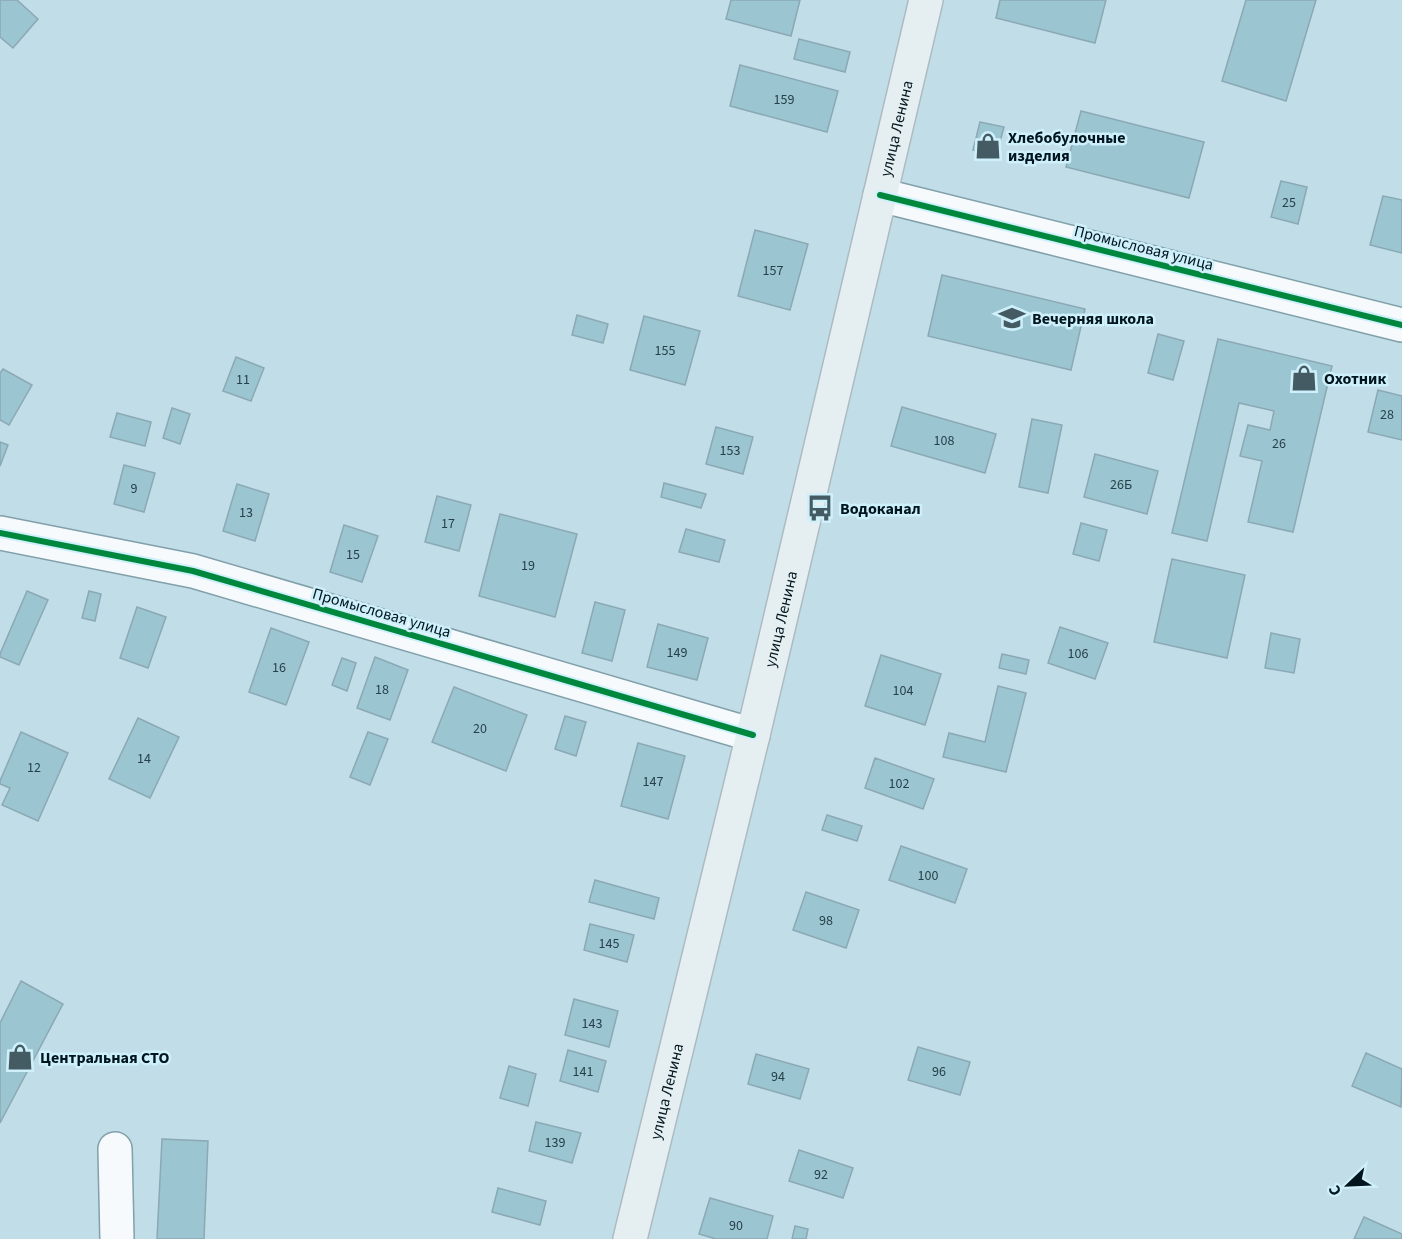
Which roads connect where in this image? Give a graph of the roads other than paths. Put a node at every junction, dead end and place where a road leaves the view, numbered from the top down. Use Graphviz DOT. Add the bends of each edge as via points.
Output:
graph roads {
  1 [pos="926,0"];
  2 [pos="880,195"];
  3 [pos="1402,325"];
  4 [pos="0,533"];
  5 [pos="753,735"];
  6 [pos="114,1149"];
  7 [pos="117,1239"];
  8 [pos="630,1239"];
  1 -- 2 [label="main road, улица Ленина"];
  2 -- 3 [label="street, Промысловая улица"];
  2 -- 5 [label="main road, улица Ленина"];
  4 -- 5 [label="street, Промысловая улица" via="193,571"];
  5 -- 8 [label="main road, улица Ленина"];
  6 -- 7 [label="street"];
}
